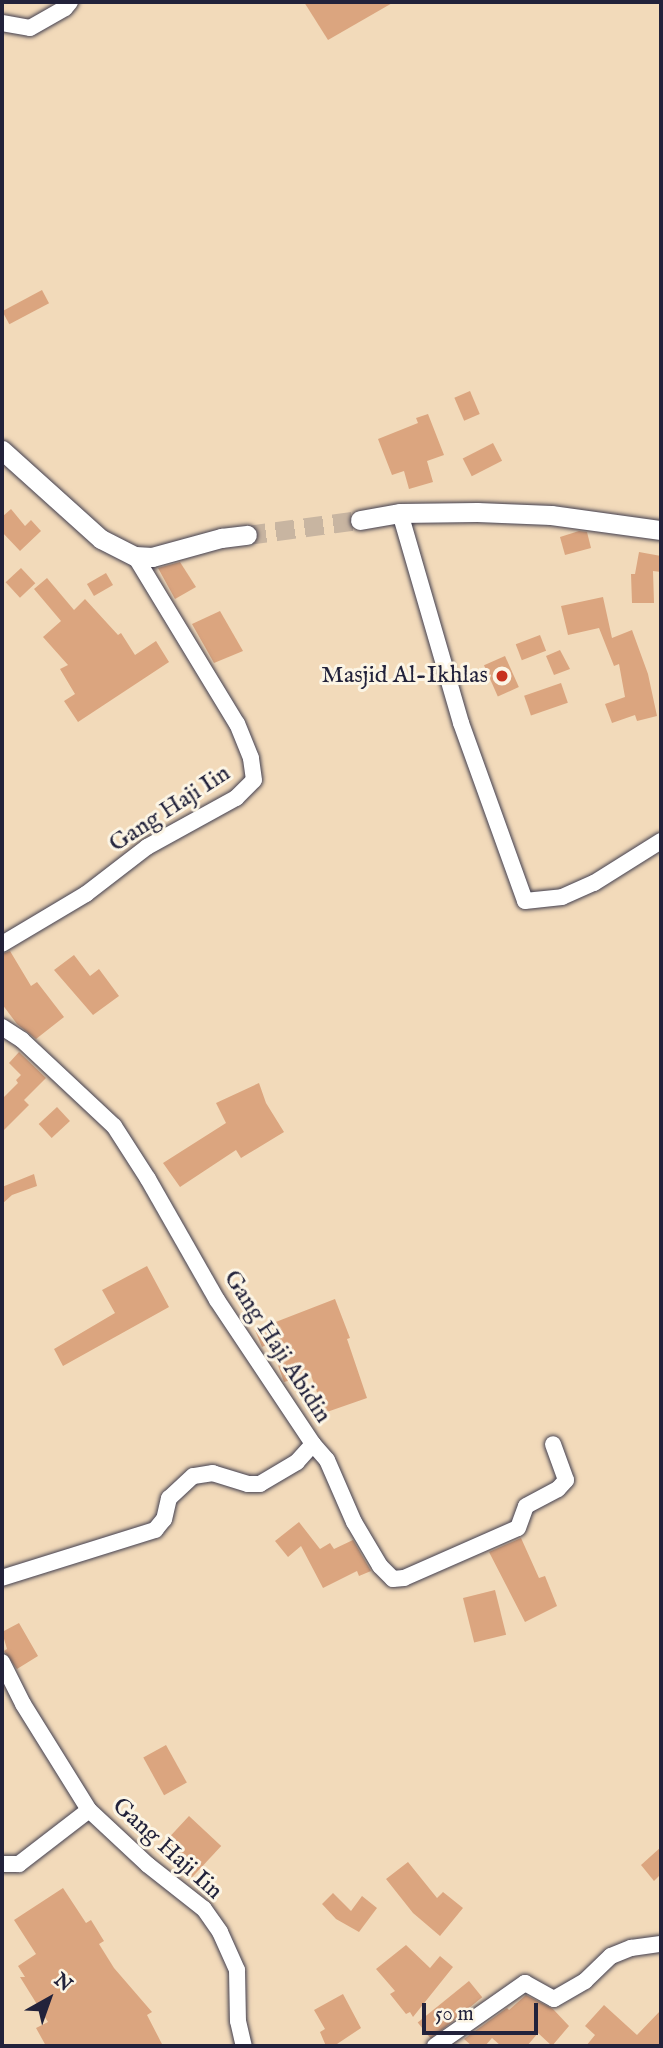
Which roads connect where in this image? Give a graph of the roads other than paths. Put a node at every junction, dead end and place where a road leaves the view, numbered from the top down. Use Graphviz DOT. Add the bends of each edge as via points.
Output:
graph roads {
  1 [pos="70,2"];
  2 [pos="2,23"];
  3 [pos="2,450"];
  4 [pos="400,513"];
  5 [pos="360,520"];
  6 [pos="661,530"];
  7 [pos="247,535"];
  8 [pos="135,556"];
  9 [pos="661,841"];
  10 [pos="2,944"];
  11 [pos="2,1027"];
  12 [pos="313,1444"];
  13 [pos="553,1444"];
  14 [pos="2,1578"];
  15 [pos="2,1662"];
  16 [pos="89,1810"];
  17 [pos="2,1864"];
  18 [pos="661,1944"];
  19 [pos="244,2046"];
  20 [pos="435,2046"];
  1 -- 2 [label="street" via="30,28"];
  3 -- 8 [label="street" via="101,539"];
  4 -- 5 [label="street"];
  4 -- 6 [label="street" via="551,516"];
  4 -- 9 [label="street" via="461,723 525,901 562,897 594,883"];
  7 -- 8 [label="street" via="152,557"];
  8 -- 10 [label="street, Gang Haji Iin" via="237,724 251,758 254,780 236,798 147,847 86,894"];
  11 -- 12 [label="street, Gang Haji Abidin" via="114,1126 216,1300"];
  12 -- 13 [label="street" via="327,1460 373,1555 393,1579 518,1528 526,1506 566,1480"];
  12 -- 14 [label="street, Gang Haji Abidin" via="297,1462 260,1483 213,1473 193,1476 169,1497 164,1519 155,1530"];
  15 -- 16 [label="street, Gang Haji Iin"];
  16 -- 17 [label="street" via="19,1864"];
  16 -- 19 [label="street, Gang Haji Iin" via="210,1917 237,1970"];
  18 -- 20 [label="street" via="611,1956 585,1981 554,1999 525,1983"];
}
